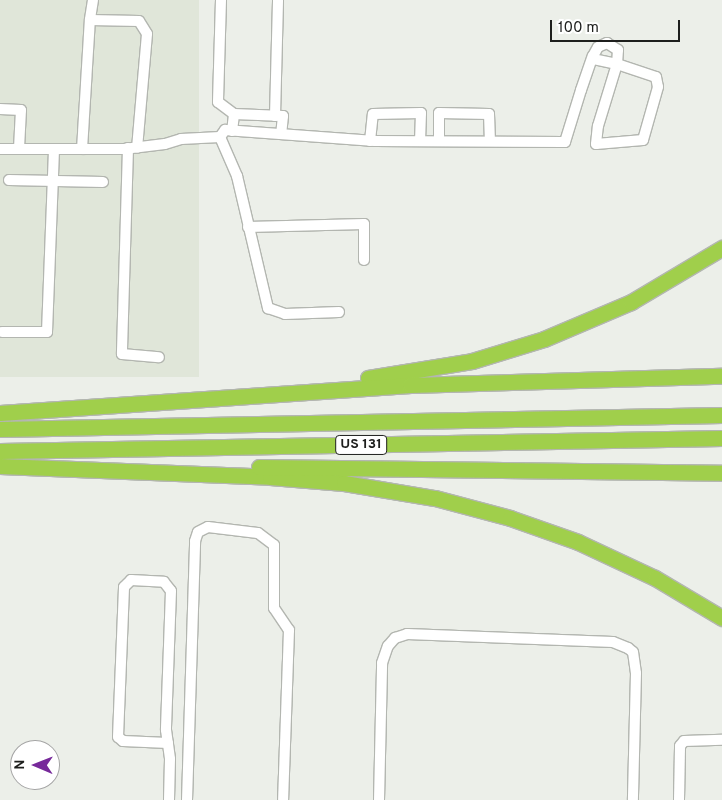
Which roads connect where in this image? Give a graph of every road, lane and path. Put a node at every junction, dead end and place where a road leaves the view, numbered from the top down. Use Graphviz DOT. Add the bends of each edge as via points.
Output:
graph roads {
  1 [pos="93,0"];
  2 [pos="221,0"];
  3 [pos="278,0"];
  4 [pos="90,20"];
  5 [pos="592,58"];
  6 [pos="618,64"];
  7 [pos="0,109"];
  8 [pos="234,114"];
  9 [pos="275,116"];
  10 [pos="232,131"];
  11 [pos="281,134"];
  12 [pos="220,137"];
  13 [pos="370,141"];
  14 [pos="420,141"];
  15 [pos="439,141"];
  16 [pos="490,141"];
  17 [pos="133,148"];
  18 [pos="0,149"];
  19 [pos="20,149"];
  20 [pos="54,149"];
  21 [pos="82,149"];
  22 [pos="8,180"];
  23 [pos="53,180"];
  24 [pos="104,182"];
  25 [pos="248,227"];
  26 [pos="722,248"];
  27 [pos="364,260"];
  28 [pos="339,312"];
  29 [pos="2,332"];
  30 [pos="159,357"];
  31 [pos="722,376"];
  32 [pos="222,396"];
  33 [pos="0,413"];
  34 [pos="722,416"];
  35 [pos="0,429"];
  36 [pos="722,438"];
  37 [pos="0,452"];
  38 [pos="0,466"];
  39 [pos="85,468"];
  40 [pos="722,473"];
  41 [pos="722,618"];
  42 [pos="722,740"];
  43 [pos="168,743"];
  44 [pos="169,800"];
  45 [pos="187,800"];
  46 [pos="283,800"];
  47 [pos="379,800"];
  48 [pos="633,800"];
  49 [pos="679,800"];
  1 -- 4 [label="street"];
  2 -- 8 [label="street" via="218,102"];
  3 -- 9 [label="street"];
  4 -- 17 [label="street" via="139,21 147,34"];
  4 -- 21 [label="street"];
  5 -- 6 [label="street"];
  5 -- 6 [label="street" via="601,44 612,44 618,50"];
  5 -- 16 [label="street" via="565,142"];
  6 -- 6 [label="street" via="652,73 658,87 643,140 596,144 598,126"];
  7 -- 19 [label="street" via="21,110"];
  8 -- 9 [label="street"];
  8 -- 10 [label="street"];
  9 -- 11 [label="street" via="282,116"];
  10 -- 11 [label="street"];
  10 -- 12 [label="street" via="226,130"];
  11 -- 13 [label="street"];
  12 -- 17 [label="street" via="181,139"];
  12 -- 25 [label="street" via="237,176"];
  13 -- 14 [label="street"];
  13 -- 14 [label="street" via="373,114 421,113"];
  14 -- 15 [label="street"];
  15 -- 16 [label="street"];
  15 -- 16 [label="street" via="439,113 489,114"];
  17 -- 21 [label="street"];
  17 -- 30 [label="street" via="122,354"];
  18 -- 19 [label="street"];
  19 -- 20 [label="street"];
  20 -- 21 [label="street"];
  20 -- 23 [label="street"];
  22 -- 23 [label="street"];
  23 -- 24 [label="street"];
  23 -- 29 [label="street" via="47,332"];
  25 -- 27 [label="street" via="364,224"];
  25 -- 28 [label="street" via="268,308 285,314"];
  26 -- 32 [label="highway" via="631,302 586,323 512,350 428,370"];
  31 -- 32 [label="highway" via="455,383"];
  32 -- 33 [label="highway"];
  34 -- 35 [label="highway, US 131"];
  36 -- 37 [label="highway, US 131"];
  38 -- 39 [label="highway"];
  39 -- 40 [label="highway" via="288,467"];
  39 -- 41 [label="highway" via="344,483 452,502 578,542 655,578"];
  42 -- 49 [label="street" via="684,741 680,746"];
  43 -- 43 [label="street" via="170,587 164,582 131,580 124,587 118,737 124,741"];
  43 -- 44 [label="street"];
  45 -- 46 [label="street" via="195,541 198,532 208,527 258,533 274,545 274,608 288,630"];
  47 -- 48 [label="street" via="382,663 388,646 395,638 407,634 613,642 628,648 633,652 636,673"];
}
